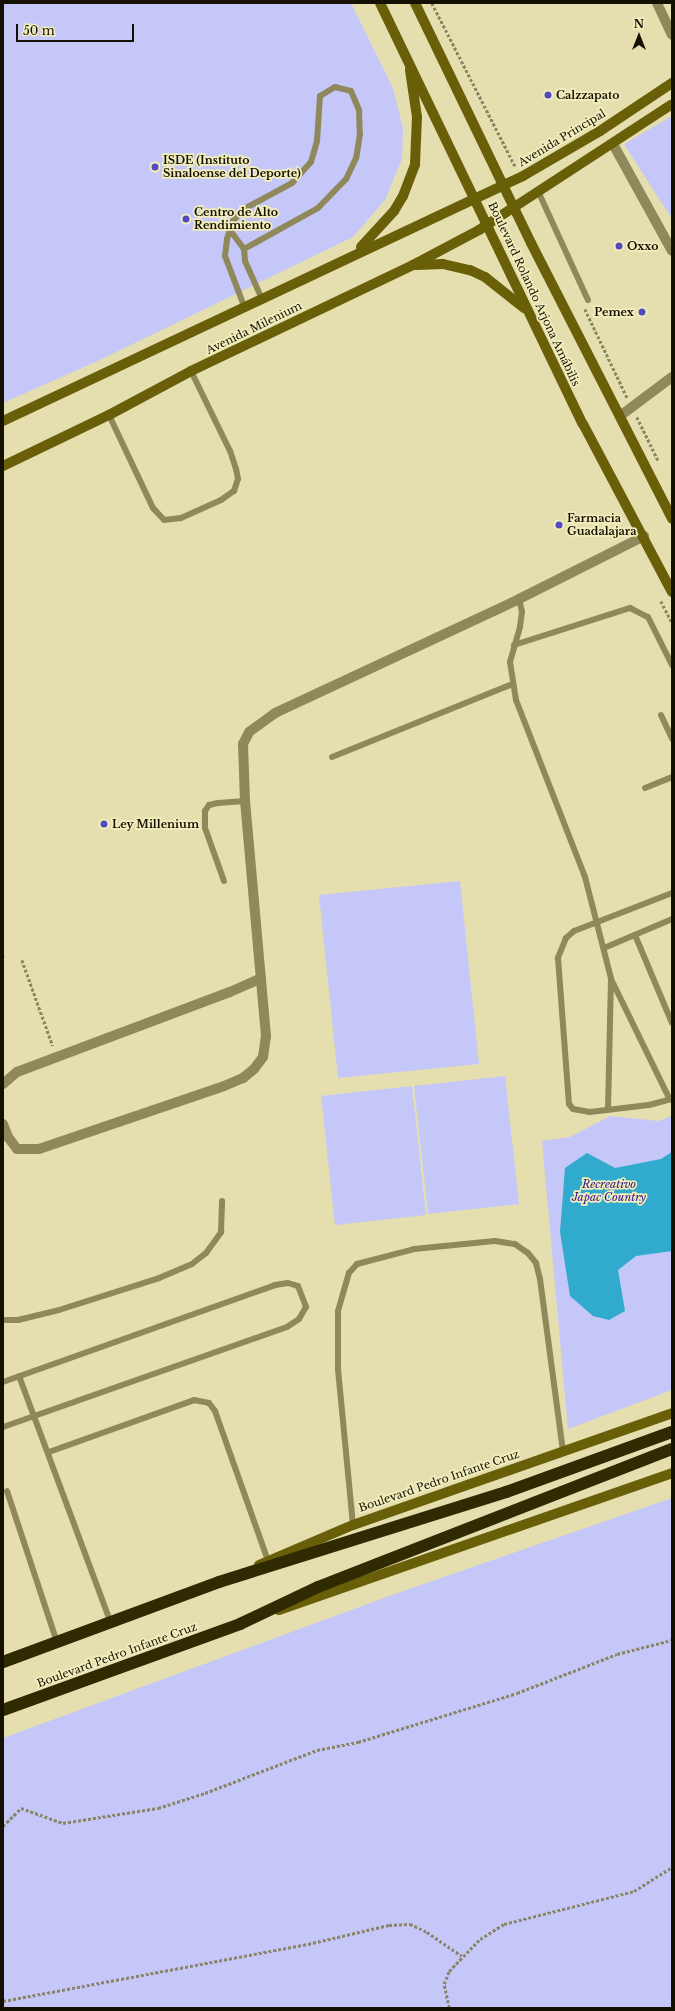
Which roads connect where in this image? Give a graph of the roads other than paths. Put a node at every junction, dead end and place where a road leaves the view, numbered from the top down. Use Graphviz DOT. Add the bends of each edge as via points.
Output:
graph roads {
  1 [pos="380,3"];
  2 [pos="415,3"];
  3 [pos="657,3"];
  4 [pos="672,35"];
  5 [pos="409,60"];
  6 [pos="672,82"];
  7 [pos="672,104"];
  8 [pos="614,144"];
  9 [pos="503,185"];
  10 [pos="538,191"];
  11 [pos="475,197"];
  12 [pos="513,207"];
  13 [pos="488,225"];
  14 [pos="229,229"];
  15 [pos="244,249"];
  16 [pos="672,251"];
  17 [pos="355,253"];
  18 [pos="413,265"];
  19 [pos="261,297"];
  20 [pos="588,300"];
  21 [pos="244,306"];
  22 [pos="528,312"];
  23 [pos="191,372"];
  24 [pos="672,377"];
  25 [pos="109,415"];
  26 [pos="620,416"];
  27 [pos="3,421"];
  28 [pos="3,466"];
  29 [pos="672,518"];
  30 [pos="644,536"];
  31 [pos="672,592"];
  32 [pos="518,600"];
  33 [pos="514,645"];
  34 [pos="672,665"];
  35 [pos="513,684"];
  36 [pos="661,715"];
  37 [pos="672,739"];
  38 [pos="332,757"];
  39 [pos="672,777"];
  40 [pos="645,788"];
  41 [pos="245,801"];
  42 [pos="224,881"];
  43 [pos="672,893"];
  44 [pos="672,919"];
  45 [pos="597,921"];
  46 [pos="635,935"];
  47 [pos="604,948"];
  48 [pos="261,978"];
  49 [pos="611,978"];
  50 [pos="672,1023"];
  51 [pos="3,1084"];
  52 [pos="671,1099"];
  53 [pos="608,1109"];
  54 [pos="3,1124"];
  55 [pos="222,1201"];
  56 [pos="3,1320"];
  57 [pos="18,1376"];
  58 [pos="3,1382"];
  59 [pos="672,1413"];
  60 [pos="34,1416"];
  61 [pos="3,1427"];
  62 [pos="672,1432"];
  63 [pos="672,1449"];
  64 [pos="49,1452"];
  65 [pos="563,1452"];
  66 [pos="672,1473"];
  67 [pos="7,1491"];
  68 [pos="353,1525"];
  69 [pos="268,1561"];
  70 [pos="219,1582"];
  71 [pos="111,1623"];
  72 [pos="240,1624"];
  73 [pos="57,1642"];
  74 [pos="3,1662"];
  75 [pos="3,1710"];
  1 -- 5 [label="street, Boulevard Rolando Arjona Amábilis"];
  2 -- 9 [label="street, Boulevard Rolando Arjona Amábilis"];
  3 -- 4 [label="street"];
  5 -- 11 [label="street, Boulevard Rolando Arjona Amábilis"];
  5 -- 17 [label="street" via="417,118 415,164 403,196 394,211"];
  6 -- 9 [label="street, Avenida Principal" via="600,131"];
  7 -- 8 [label="street"];
  8 -- 10 [label="street"];
  8 -- 16 [label="street"];
  9 -- 11 [label="street"];
  9 -- 12 [label="street, Boulevard Rolando Arjona Amábilis"];
  10 -- 12 [label="street"];
  10 -- 20 [label="lane"];
  11 -- 13 [label="street, Boulevard Rolando Arjona Amábilis"];
  11 -- 17 [label="street"];
  12 -- 13 [label="street, Avenida Milenium"];
  12 -- 26 [label="street, Boulevard Rolando Arjona Amábilis"];
  13 -- 18 [label="street, Avenida Milenium"];
  13 -- 22 [label="street, Boulevard Rolando Arjona Amábilis"];
  14 -- 15 [label="lane"];
  14 -- 15 [label="lane" via="238,214 292,183 311,162 317,141 320,96 335,88 351,91 359,110 360,134 356,158 346,179 318,208"];
  14 -- 21 [label="lane" via="225,256"];
  15 -- 19 [label="lane" via="245,261"];
  17 -- 19 [label="street"];
  18 -- 22 [label="street" via="443,264 470,270 495,284"];
  18 -- 23 [label="street, Avenida Milenium"];
  19 -- 21 [label="street"];
  21 -- 27 [label="street"];
  22 -- 30 [label="street, Boulevard Rolando Arjona Amábilis" via="583,424"];
  23 -- 25 [label="street, Avenida Milenium"];
  23 -- 25 [label="lane" via="230,450 236,468 238,479 234,491 221,500 181,518 164,520 153,508"];
  24 -- 26 [label="street"];
  25 -- 28 [label="street, Avenida Milenium"];
  26 -- 29 [label="street, Boulevard Rolando Arjona Amábilis"];
  30 -- 31 [label="street, Boulevard Rolando Arjona Amábilis"];
  30 -- 32 [label="street"];
  32 -- 33 [label="lane" via="522,612"];
  32 -- 41 [label="street" via="259,723 249,732 243,744"];
  33 -- 34 [label="lane" via="630,608 648,617"];
  33 -- 35 [label="lane" via="510,662"];
  35 -- 38 [label="lane"];
  35 -- 45 [label="lane" via="527,732 585,877"];
  36 -- 37 [label="lane"];
  39 -- 40 [label="lane"];
  41 -- 42 [label="lane" via="218,803 210,805 205,811 205,828"];
  41 -- 48 [label="street"];
  43 -- 45 [label="lane"];
  44 -- 46 [label="lane"];
  45 -- 47 [label="lane"];
  45 -- 53 [label="lane" via="574,931 566,938 558,958 569,1104 580,1112"];
  46 -- 47 [label="lane"];
  46 -- 50 [label="lane"];
  47 -- 49 [label="lane"];
  48 -- 51 [label="street" via="230,992 57,1055 17,1072"];
  48 -- 54 [label="street" via="266,1036 263,1057 243,1078 38,1149 17,1149"];
  49 -- 52 [label="lane"];
  49 -- 53 [label="lane"];
  52 -- 53 [label="lane" via="649,1105"];
  55 -- 56 [label="lane" via="221,1232 206,1253 192,1264 158,1278 60,1310 18,1320"];
  57 -- 58 [label="lane"];
  57 -- 60 [label="lane"];
  57 -- 60 [label="lane" via="275,1285 294,1283 301,1289 306,1307 304,1314 287,1327"];
  59 -- 65 [label="street, Boulevard Pedro Infante Cruz"];
  60 -- 61 [label="lane"];
  60 -- 64 [label="lane"];
  62 -- 70 [label="highway, Boulevard Pedro Infante Cruz" via="506,1492"];
  63 -- 72 [label="highway, Boulevard Pedro Infante Cruz" via="318,1587"];
  64 -- 69 [label="lane" via="194,1400 209,1402 215,1411"];
  64 -- 71 [label="lane"];
  65 -- 68 [label="street, Boulevard Pedro Infante Cruz"];
  65 -- 68 [label="lane" via="540,1279 536,1263 528,1252 515,1244 495,1241 414,1249 357,1264 349,1273 338,1312 338,1369"];
  66 -- 72 [label="street, Boulevard Pedro Infante Cruz"];
  67 -- 73 [label="lane"];
  68 -- 69 [label="street, Boulevard Pedro Infante Cruz"];
  69 -- 70 [label="street, Boulevard Pedro Infante Cruz"];
  70 -- 71 [label="highway, Boulevard Pedro Infante Cruz"];
  71 -- 73 [label="highway, Boulevard Pedro Infante Cruz"];
  72 -- 75 [label="highway, Boulevard Pedro Infante Cruz"];
  73 -- 74 [label="highway, Boulevard Pedro Infante Cruz"];
}
